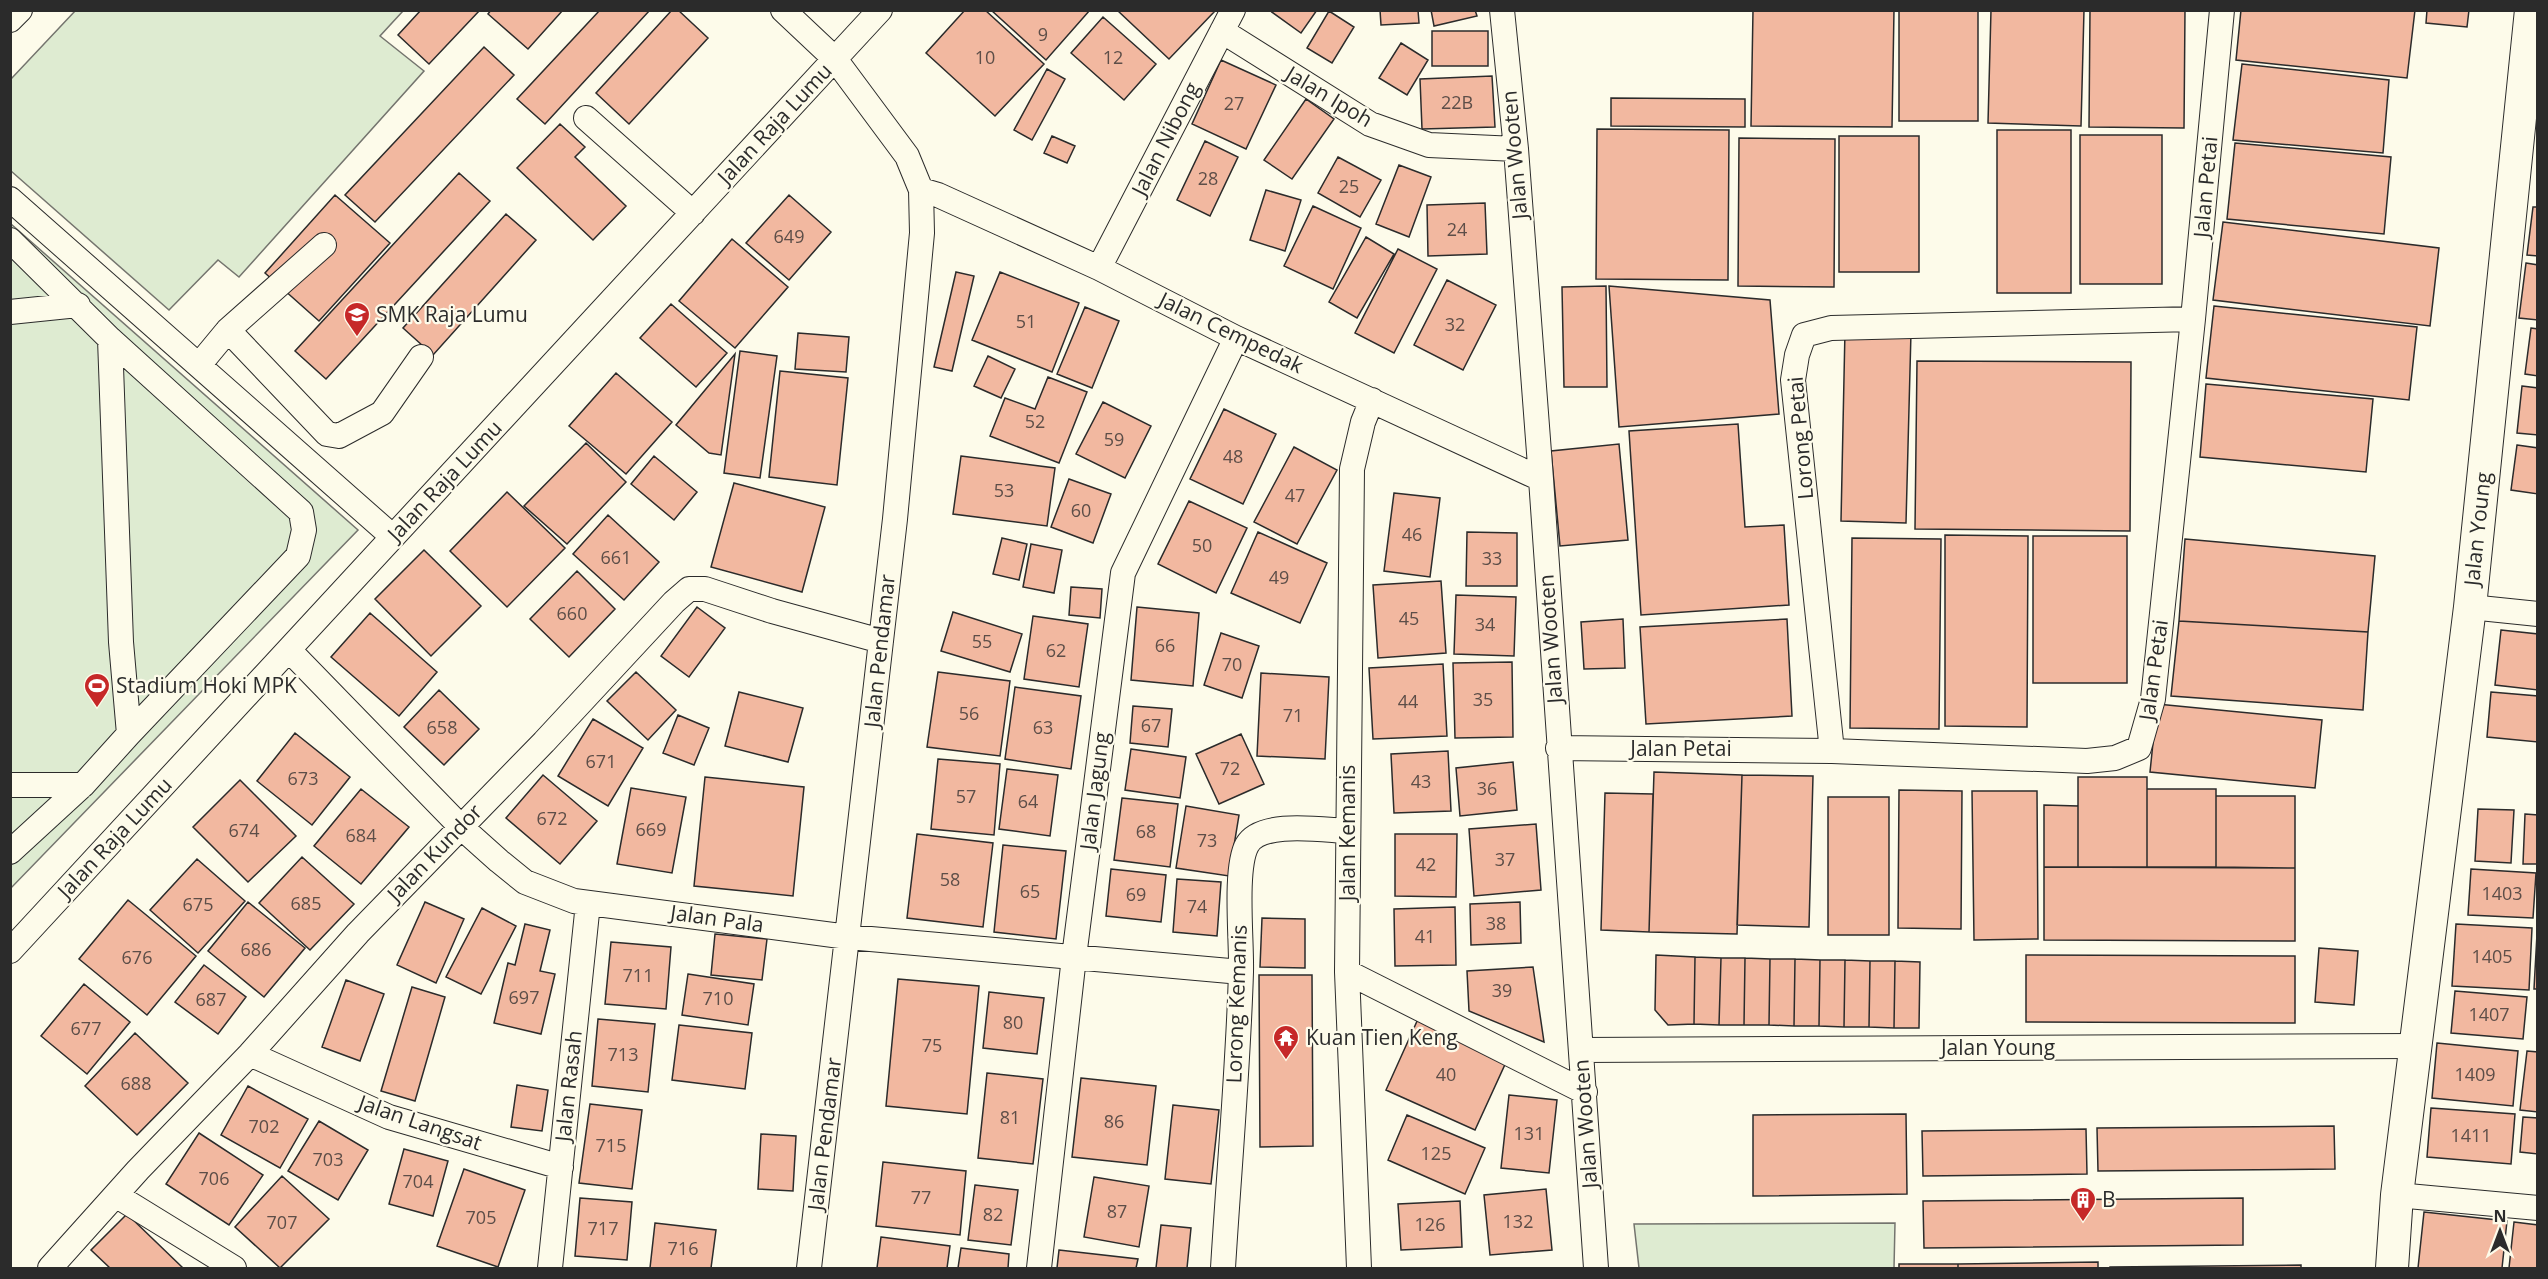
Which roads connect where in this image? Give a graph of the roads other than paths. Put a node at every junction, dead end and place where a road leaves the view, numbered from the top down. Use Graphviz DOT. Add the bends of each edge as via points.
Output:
graph roads {
  1 [pos="20,10"];
  2 [pos="783,10"];
  3 [pos="880,10"];
  4 [pos="1502,10"];
  5 [pos="2222,10"];
  6 [pos="2531,10"];
  7 [pos="10,20"];
  8 [pos="1228,21"];
  9 [pos="835,59"];
  10 [pos="586,118"];
  11 [pos="1516,149"];
  12 [pos="921,190"];
  13 [pos="10,199"];
  14 [pos="693,213"];
  15 [pos="324,245"];
  16 [pos="13,246"];
  17 [pos="1099,268"];
  18 [pos="78,304"];
  19 [pos="10,312"];
  20 [pos="2193,319"];
  21 [pos="228,330"];
  22 [pos="1236,338"];
  23 [pos="110,339"];
  24 [pos="421,357"];
  25 [pos="199,365"];
  26 [pos="1372,400"];
  27 [pos="1540,479"];
  28 [pos="393,537"];
  29 [pos="2470,607"];
  30 [pos="2538,614"];
  31 [pos="881,641"];
  32 [pos="289,650"];
  33 [pos="129,734"];
  34 [pos="1558,748"];
  35 [pos="1832,751"];
  36 [pos="10,784"];
  37 [pos="83,785"];
  38 [pos="461,827"];
  39 [pos="1347,831"];
  40 [pos="12,846"];
  41 [pos="588,903"];
  42 [pos="848,937"];
  43 [pos="10,951"];
  44 [pos="1074,957"];
  45 [pos="1241,972"];
  46 [pos="1347,972"];
  47 [pos="2415,1046"];
  48 [pos="1581,1050"];
  49 [pos="250,1054"];
  50 [pos="1585,1092"];
  51 [pos="561,1167"];
  52 [pos="2397,1195"];
  53 [pos="117,1196"];
  54 [pos="2538,1209"];
  55 [pos="50,1269"];
  56 [pos="234,1269"];
  57 [pos="550,1269"];
  58 [pos="809,1269"];
  59 [pos="1039,1269"];
  60 [pos="1223,1269"];
  61 [pos="1359,1269"];
  62 [pos="1596,1269"];
  63 [pos="2392,1269"];
  1 -- 7 [label="street"];
  2 -- 9 [label="street, Jalan Pendamar"];
  3 -- 9 [label="street, Jalan Raja Lumu"];
  4 -- 11 [label="street, Jalan Wooten"];
  5 -- 20 [label="street, Jalan Petai"];
  6 -- 29 [label="main road, Jalan Young"];
  8 -- 11 [label="street, Jalan Ipoh" via="1370,124 1429,145"];
  8 -- 17 [label="street, Jalan Nibong"];
  9 -- 12 [label="street, Jalan Pendamar" via="907,156"];
  9 -- 14 [label="street, Jalan Raja Lumu"];
  10 -- 14 [label="street"];
  11 -- 27 [label="street, Jalan Wooten"];
  12 -- 17 [label="street, Jalan Cempedak"];
  12 -- 31 [label="street, Jalan Pendamar" via="920,271"];
  13 -- 25 [label="street"];
  14 -- 28 [label="street, Jalan Raja Lumu"];
  15 -- 21 [label="street"];
  16 -- 18 [label="street"];
  17 -- 22 [label="street, Jalan Cempedak"];
  18 -- 19 [label="street"];
  18 -- 23 [label="street"];
  20 -- 35 [label="street, Jalan Petai" via="2153,699 2139,748 2115,758 2087,761"];
  20 -- 35 [label="street, Lorong Petai" via="1831,328 1804,335 1793,380"];
  21 -- 24 [label="street" via="327,434 339,436 382,413"];
  21 -- 25 [label="street"];
  22 -- 26 [label="street, Jalan Cempedak"];
  22 -- 44 [label="street, Jalan Jagung" via="1124,573"];
  23 -- 33 [label="street" via="121,642"];
  23 -- 33 [label="street" via="300,512 304,530 298,556"];
  25 -- 28 [label="street"];
  26 -- 27 [label="street, Jalan Cempedak"];
  26 -- 39 [label="street, Jalan Kemanis" via="1352,469"];
  27 -- 34 [label="street, Jalan Wooten"];
  28 -- 32 [label="street, Jalan Raja Lumu"];
  29 -- 30 [label="street"];
  29 -- 47 [label="main road, Jalan Young"];
  31 -- 38 [label="street, Jalan Kundor" via="705,589 689,589"];
  31 -- 42 [label="street, Jalan Pendamar"];
  32 -- 38 [label="street, Jalan Pala"];
  32 -- 43 [label="street, Jalan Raja Lumu"];
  33 -- 37 [label="street"];
  34 -- 35 [label="street, Jalan Petai"];
  34 -- 48 [label="street, Jalan Wooten"];
  36 -- 37 [label="street"];
  37 -- 40 [label="street"];
  38 -- 41 [label="street, Jalan Pala" via="525,882"];
  38 -- 49 [label="street, Jalan Kundor" via="358,933"];
  39 -- 45 [label="street, Lorong Kemanis" via="1288,827 1257,835 1247,844 1241,868"];
  39 -- 46 [label="street, Jalan Kemanis"];
  41 -- 42 [label="street, Jalan Pala"];
  41 -- 51 [label="street, Jalan Rasah"];
  42 -- 44 [label="street, Jalan Pala"];
  42 -- 58 [label="street, Jalan Pendamar"];
  44 -- 45 [label="street, Jalan Pala"];
  44 -- 59 [label="street, Jalan Jagung"];
  45 -- 60 [label="street, Lorong Kemanis"];
  46 -- 50 [label="street"];
  46 -- 61 [label="street, Jalan Kemanis"];
  47 -- 48 [label="street, Jalan Young"];
  47 -- 52 [label="main road, Jalan Young"];
  48 -- 50 [label="street, Jalan Wooten"];
  49 -- 51 [label="street, Jalan Langsat" via="389,1117"];
  49 -- 53 [label="street, Jalan Kundor"];
  50 -- 62 [label="street, Jalan Wooten"];
  51 -- 57 [label="street, Jalan Rasah"];
  52 -- 54 [label="street"];
  52 -- 63 [label="main road, Jalan Young"];
  53 -- 55 [label="street, Jalan Kundor"];
  53 -- 56 [label="street"];
}
